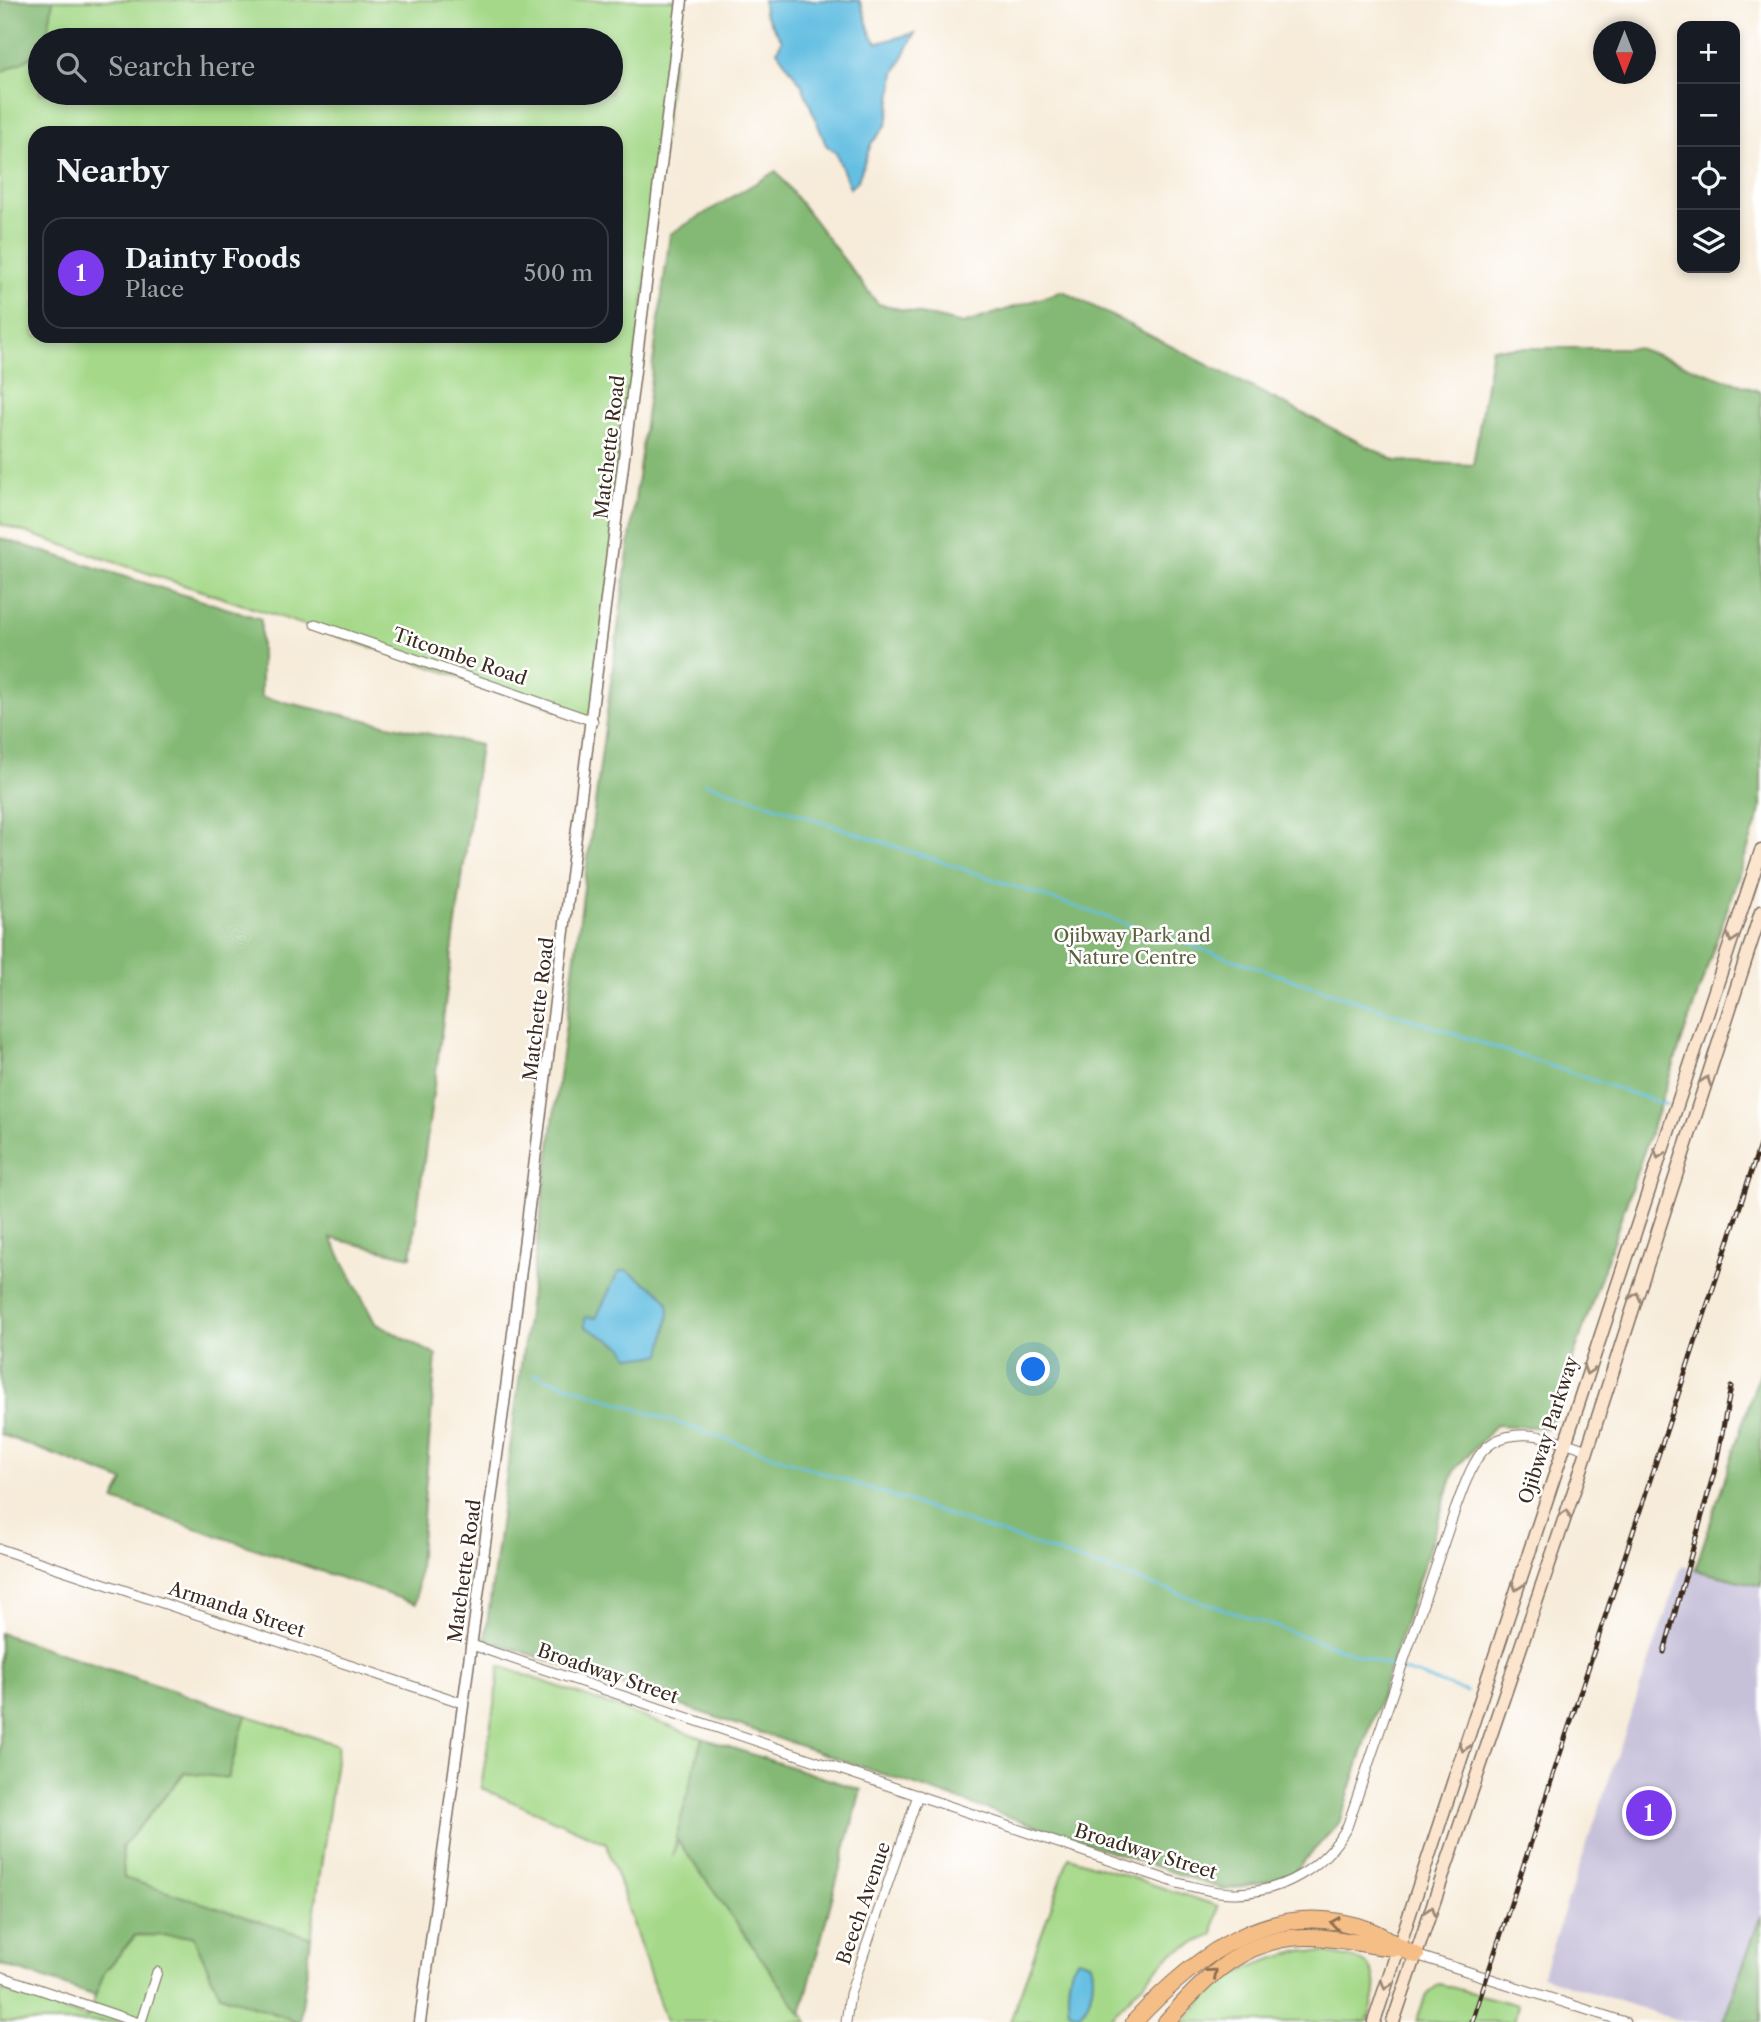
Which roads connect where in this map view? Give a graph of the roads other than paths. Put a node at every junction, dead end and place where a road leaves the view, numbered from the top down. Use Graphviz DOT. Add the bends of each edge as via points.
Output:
graph roads {
  1 [pos="682,0"];
  2 [pos="315,624"];
  3 [pos="593,721"];
  4 [pos="1761,850"];
  5 [pos="1761,912"];
  6 [pos="1564,1441"];
  7 [pos="1587,1450"];
  8 [pos="0,1549"];
  9 [pos="472,1645"];
  10 [pos="463,1703"];
  11 [pos="918,1795"];
  12 [pos="1398,1948"];
  13 [pos="1416,1955"];
  14 [pos="157,1972"];
  15 [pos="0,1976"];
  16 [pos="1621,2021"];
  17 [pos="139,2022"];
  18 [pos="420,2022"];
  19 [pos="846,2022"];
  20 [pos="1134,2022"];
  21 [pos="1166,2022"];
  22 [pos="1374,2022"];
  23 [pos="1393,2022"];
  1 -- 3 [label="street, Matchette Road"];
  2 -- 3 [label="street, Titcombe Road"];
  3 -- 9 [label="street, Matchette Road"];
  4 -- 6 [label="main road, Ojibway Parkway, one-way"];
  7 -- 5 [label="main road, one-way"];
  6 -- 7 [label="street, Broadway Street"];
  6 -- 11 [label="street, Broadway Street" via="1530,1433 1512,1436 1490,1445 1475,1462 1347,1827 1326,1857 1303,1875 1263,1890 1217,1892"];
  6 -- 12 [label="main road, Ojibway Parkway, one-way"];
  13 -- 7 [label="main road, one-way"];
  8 -- 10 [label="street, Armanda Street"];
  9 -- 10 [label="street, Matchette Road"];
  9 -- 11 [label="street, Broadway Street"];
  10 -- 18 [label="street, Matchette Road"];
  11 -- 19 [label="street, Beech Avenue" via="850,1994"];
  12 -- 13 [label="highway"];
  12 -- 20 [label="highway, one-way" via="1371,1930 1342,1923 1316,1920 1272,1925 1206,1955"];
  21 -- 12 [label="highway, one-way" via="1208,1976 1256,1945 1311,1937"];
  12 -- 22 [label="main road, Ojibway Parkway, one-way"];
  13 -- 16 [label="street"];
  13 -- 23 [label="main road"];
  14 -- 17 [label="street"];
  15 -- 17 [label="street"];
}
